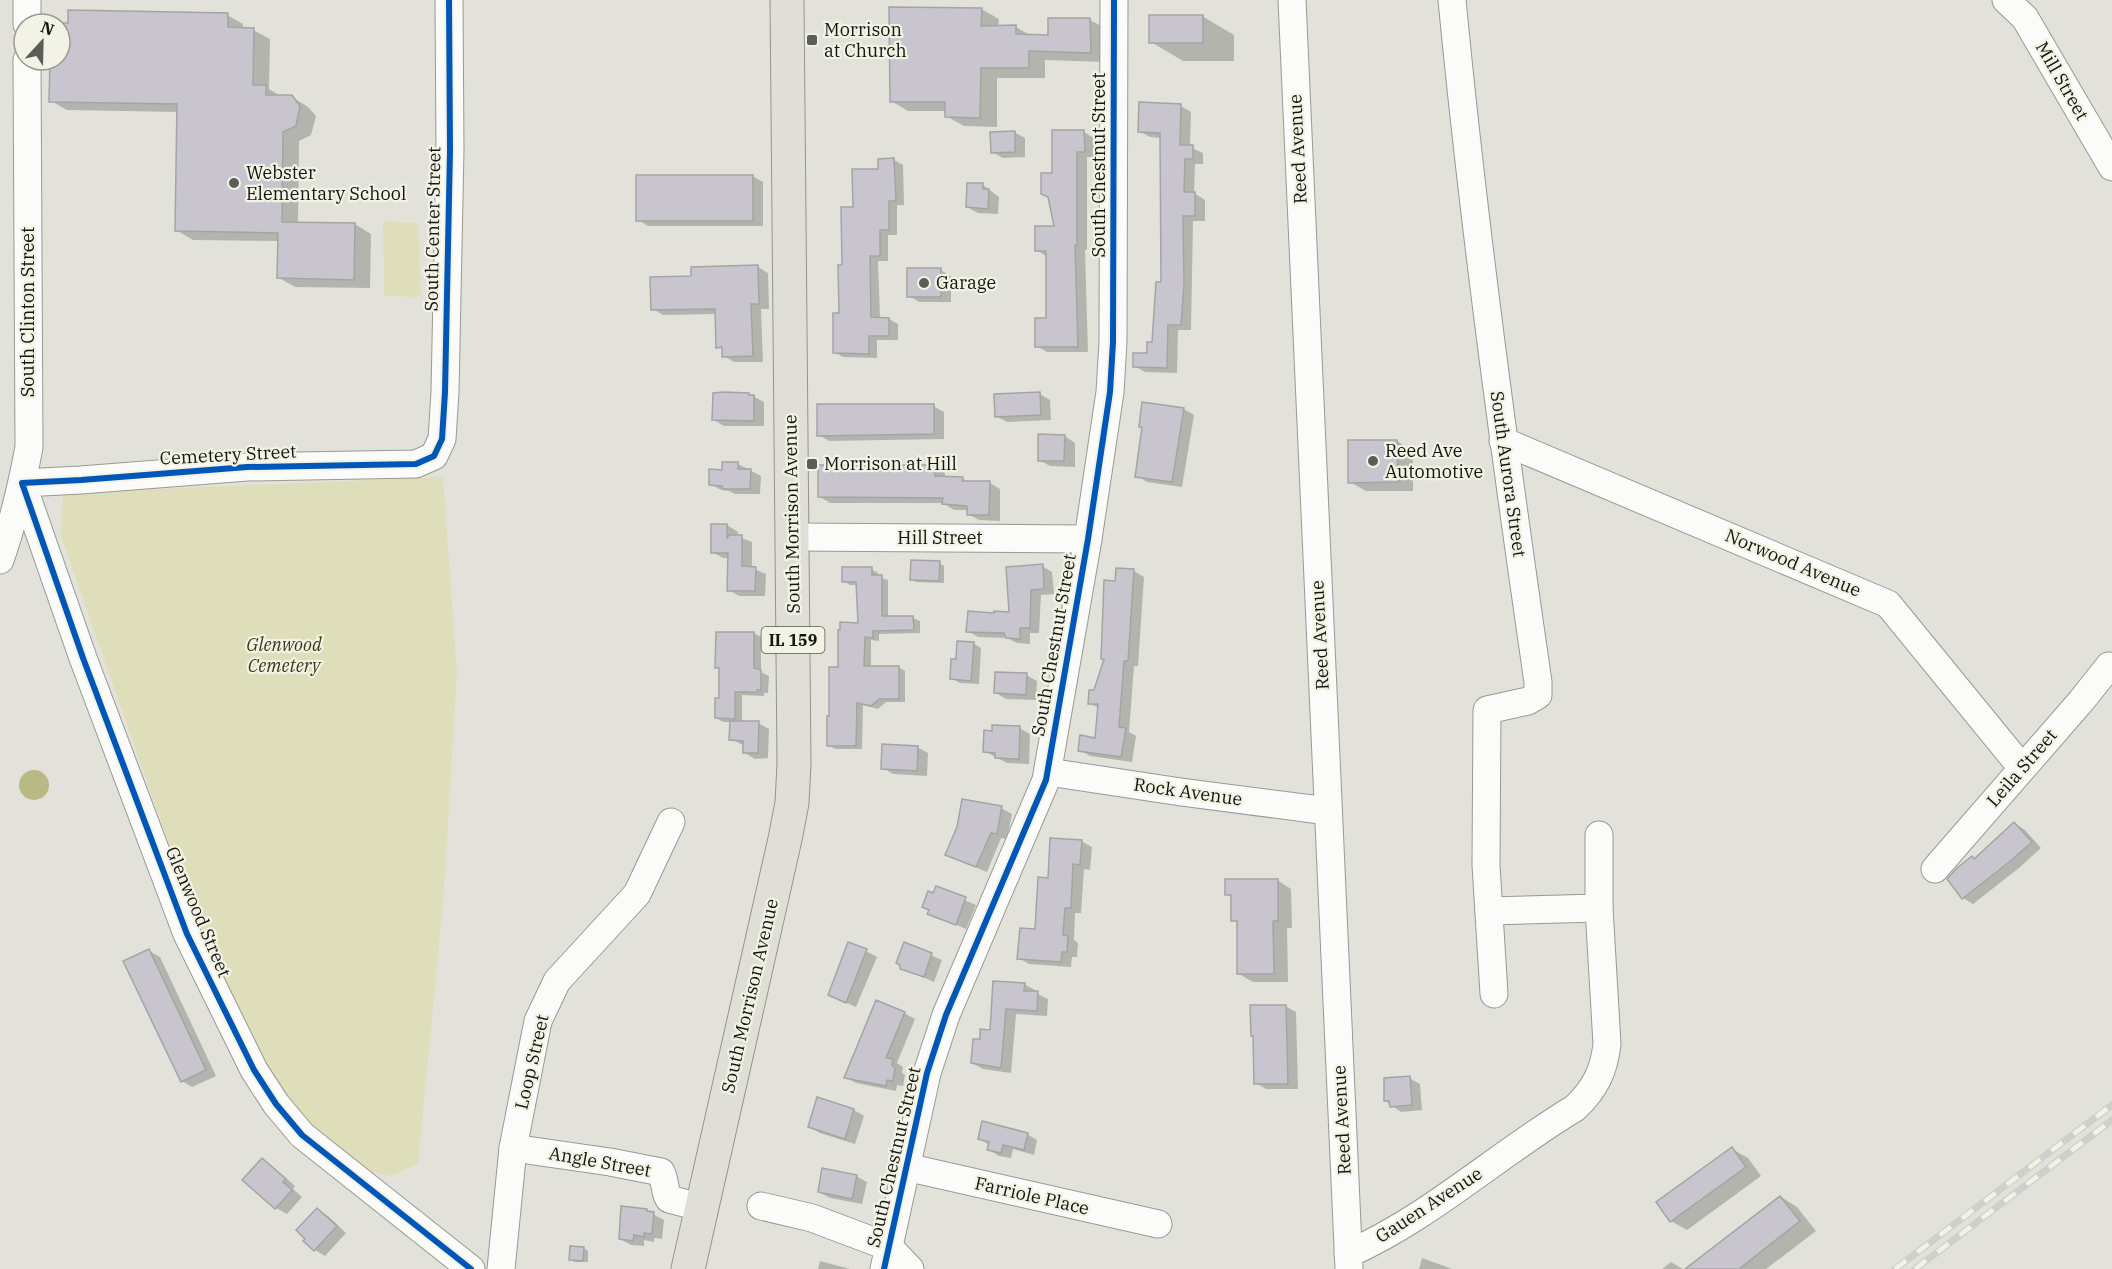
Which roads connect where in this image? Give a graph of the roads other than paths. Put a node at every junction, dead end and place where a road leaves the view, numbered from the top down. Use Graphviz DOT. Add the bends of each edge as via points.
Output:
graph roads {
  1 [pos="449,0"];
  2 [pos="787,0"];
  3 [pos="1114,0"];
  4 [pos="1292,0"];
  5 [pos="1452,0"];
  6 [pos="2006,0"];
  7 [pos="27,72"];
  8 [pos="2112,167"];
  9 [pos="1503,441"];
  10 [pos="434,456"];
  11 [pos="22,483"];
  12 [pos="792,537"];
  13 [pos="1088,539"];
  14 [pos="0,560"];
  15 [pos="2109,666"];
  16 [pos="2022,768"];
  17 [pos="1048,772"];
  18 [pos="1328,811"];
  19 [pos="671,822"];
  20 [pos="1599,835"];
  21 [pos="1935,869"];
  22 [pos="1599,908"];
  23 [pos="1489,911"];
  24 [pos="1494,994"];
  25 [pos="513,1148"];
  26 [pos="906,1167"];
  27 [pos="761,1206"];
  28 [pos="702,1208"];
  29 [pos="1158,1224"];
  30 [pos="886,1258"];
  31 [pos="1349,1261"];
  32 [pos="471,1269"];
  33 [pos="501,1269"];
  34 [pos="688,1269"];
  35 [pos="910,1269"];
  1 -- 10 [label="street, South Center Street" via="445,392 442,439"];
  2 -- 12 [label="main road, South Morrison Avenue / IL 159"];
  3 -- 13 [label="street, South Chestnut Street" via="1113,342 1110,392"];
  4 -- 18 [label="street, Reed Avenue"];
  5 -- 9 [label="street, South Aurora Street"];
  6 -- 8 [label="street, Mill Street" via="2025,18"];
  7 -- 11 [label="street, South Clinton Street" via="29,447"];
  9 -- 16 [label="street, Norwood Avenue" via="1888,604"];
  9 -- 23 [label="street, South Aurora Street" via="1539,682 1538,695 1528,701 1487,710"];
  10 -- 11 [label="street, Cemetery Street" via="416,464 247,467"];
  11 -- 14 [label="street, South Clinton Street"];
  11 -- 32 [label="street, Glenwood Street" via="187,934 254,1070 302,1135"];
  12 -- 13 [label="street, Hill Street"];
  12 -- 28 [label="main road, South Morrison Avenue / IL 159" via="792,802"];
  13 -- 17 [label="street, South Chestnut Street"];
  15 -- 16 [label="street, Leila Street"];
  16 -- 21 [label="street, Leila Street"];
  17 -- 18 [label="street, Rock Avenue"];
  17 -- 26 [label="street, South Chestnut Street" via="946,1016 927,1073"];
  18 -- 31 [label="street, Reed Avenue"];
  19 -- 25 [label="street, Loop Street" via="637,894 557,981 538,1021"];
  20 -- 22 [label="street"];
  22 -- 23 [label="street"];
  22 -- 31 [label="street, Gauen Avenue" via="1607,1044 1605,1064 1587,1096 1575,1108"];
  23 -- 24 [label="street, South Aurora Street"];
  25 -- 28 [label="street, Angle Street" via="660,1172 669,1199"];
  25 -- 33 [label="street, Loop Street"];
  26 -- 29 [label="street, Farriole Place"];
  26 -- 30 [label="street, South Chestnut Street"];
  27 -- 30 [label="street" via="812,1218"];
  28 -- 34 [label="main road, South Morrison Avenue / IL 159"];
  30 -- 35 [label="street"];
}
